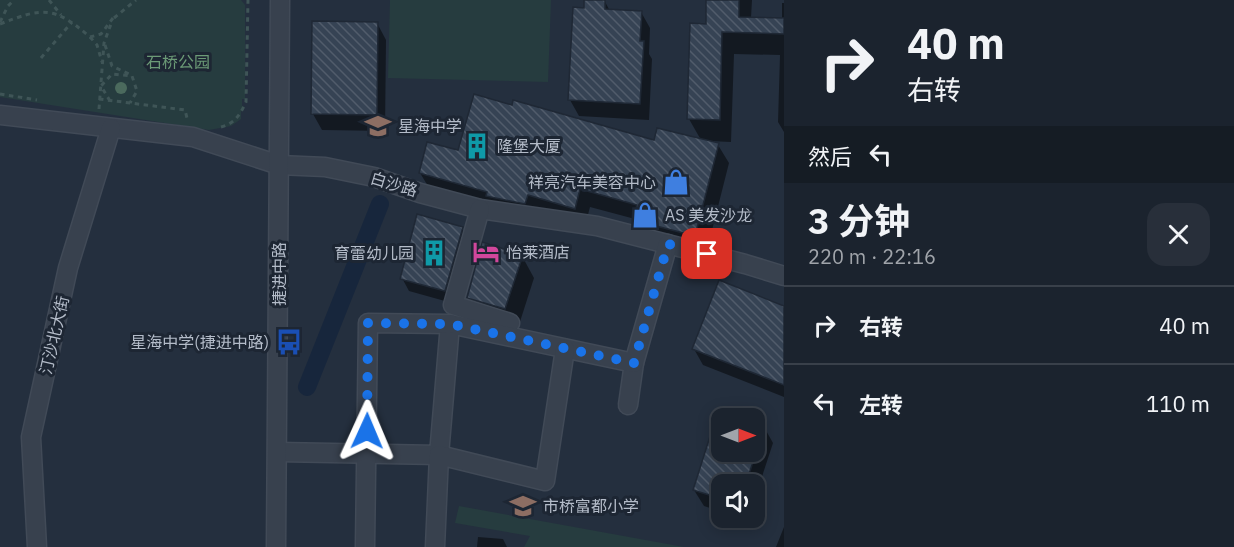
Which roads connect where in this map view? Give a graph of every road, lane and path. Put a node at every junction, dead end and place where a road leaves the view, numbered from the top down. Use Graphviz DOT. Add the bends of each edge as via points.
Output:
graph roads {
  1 [pos="14,0"];
  2 [pos="49,0"];
  3 [pos="136,0"];
  4 [pos="248,0"];
  5 [pos="280,0"];
  6 [pos="61,15"];
  7 [pos="113,18"];
  8 [pos="72,22"];
  9 [pos="0,23"];
  10 [pos="90,37"];
  11 [pos="104,43"];
  12 [pos="41,58"];
  13 [pos="102,64"];
  14 [pos="132,76"];
  15 [pos="100,86"];
  16 [pos="0,94"];
  17 [pos="99,99"];
  18 [pos="44,101"];
  19 [pos="110,101"];
  20 [pos="130,103"];
  21 [pos="138,104"];
  22 [pos="137,113"];
  23 [pos="0,115"];
  24 [pos="109,120"];
  25 [pos="194,121"];
  26 [pos="219,128"];
  27 [pos="279,165"];
  28 [pos="480,208"];
  29 [pos="668,244"];
  30 [pos="784,276"];
  31 [pos="510,323"];
  32 [pos="450,324"];
  33 [pos="565,349"];
  34 [pos="634,363"];
  35 [pos="628,405"];
  36 [pos="278,452"];
  37 [pos="367,453"];
  38 [pos="439,455"];
  39 [pos="38,547"];
  40 [pos="276,547"];
  41 [pos="365,547"];
  42 [pos="435,547"];
  1 -- 9 [label="path"];
  2 -- 6 [label="path"];
  3 -- 7 [label="path"];
  4 -- 26 [label="path" via="246,102 231,124"];
  5 -- 27 [label="street, 捷进中路"];
  6 -- 8 [label="path"];
  6 -- 9 [label="path" via="27,13"];
  7 -- 10 [label="path" via="101,34"];
  7 -- 11 [label="path"];
  8 -- 10 [label="path"];
  8 -- 12 [label="path"];
  10 -- 13 [label="path" via="97,45"];
  11 -- 13 [label="path"];
  11 -- 14 [label="path" via="112,66"];
  13 -- 15 [label="path"];
  14 -- 15 [label="path" via="111,74"];
  14 -- 20 [label="path" via="137,91"];
  15 -- 17 [label="path"];
  15 -- 19 [label="path"];
  16 -- 18 [label="path"];
  17 -- 19 [label="path"];
  17 -- 24 [label="path" via="99,110"];
  19 -- 20 [label="path"];
  20 -- 21 [label="path"];
  21 -- 22 [label="path"];
  21 -- 25 [label="path" via="185,110 187,118"];
  23 -- 24 [label="street, 白沙路"];
  24 -- 27 [label="street, 白沙路" via="193,137"];
  24 -- 39 [label="street, 汀沙北大街" via="69,268 31,437"];
  27 -- 28 [label="street, 白沙路" via="324,167 374,177"];
  27 -- 36 [label="street, 捷进中路"];
  28 -- 29 [label="street, 白沙路" via="597,226"];
  28 -- 31 [label="street" via="453,305"];
  29 -- 30 [label="street, 白沙路"];
  29 -- 34 [label="street"];
  32 -- 33 [label="street"];
  32 -- 37 [label="street" via="368,323"];
  32 -- 38 [label="street"];
  33 -- 34 [label="street"];
  33 -- 38 [label="street" via="545,481"];
  34 -- 35 [label="street"];
  36 -- 37 [label="street"];
  36 -- 40 [label="street, 捷进中路"];
  37 -- 38 [label="street"];
  37 -- 41 [label="street"];
  38 -- 42 [label="street"];
}
